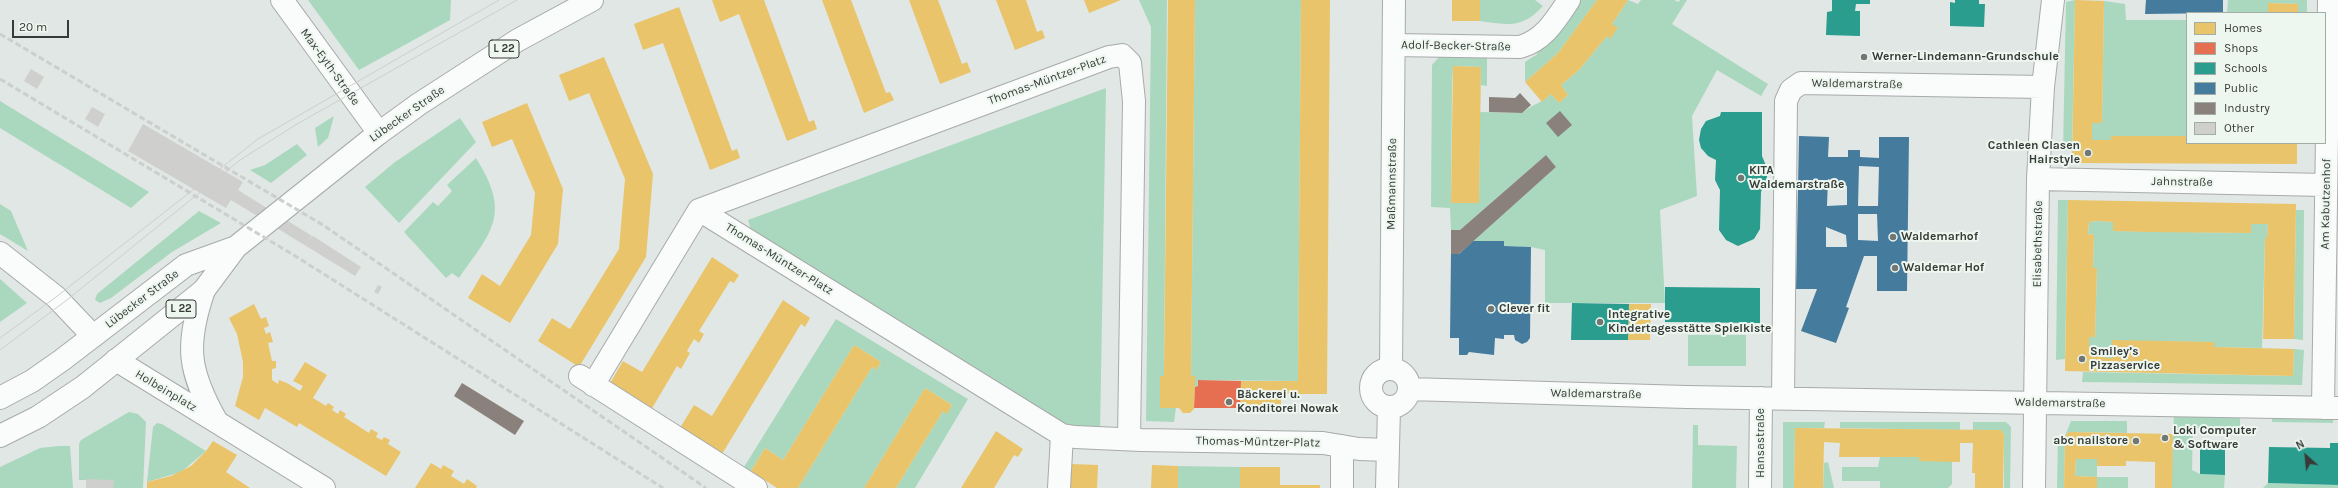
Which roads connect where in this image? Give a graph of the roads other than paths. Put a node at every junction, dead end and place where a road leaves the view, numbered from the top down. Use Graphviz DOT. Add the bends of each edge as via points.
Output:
graph roads {
  1 [pos="282,0"];
  2 [pos="592,0"];
  3 [pos="1394,0"];
  4 [pos="1568,0"];
  5 [pos="2053,0"];
  6 [pos="2329,0"];
  7 [pos="1394,45"];
  8 [pos="2043,87"];
  9 [pos="379,133"];
  10 [pos="2333,147"];
  11 [pos="2038,179"];
  12 [pos="2326,185"];
  13 [pos="700,210"];
  14 [pos="236,247"];
  15 [pos="0,253"];
  16 [pos="204,290"];
  17 [pos="93,336"];
  18 [pos="116,360"];
  19 [pos="1391,369"];
  20 [pos="1409,389"];
  21 [pos="0,398"];
  22 [pos="1761,398"];
  23 [pos="1783,398"];
  24 [pos="2035,403"];
  25 [pos="1389,407"];
  26 [pos="2330,408"];
  27 [pos="217,422"];
  28 [pos="1062,435"];
  29 [pos="0,436"];
  30 [pos="1129,439"];
  31 [pos="1342,446"];
  32 [pos="1388,450"];
  33 [pos="1387,481"];
  34 [pos="324,488"];
  35 [pos="756,488"];
  36 [pos="1059,488"];
  37 [pos="1342,488"];
  38 [pos="1760,488"];
  39 [pos="2034,488"];
  1 -- 9 [label="street, Max-Eyth-Straße"];
  2 -- 9 [label="street, Lübecker Straße / L 22" via="518,40"];
  3 -- 7 [label="street, Maßmannstraße"];
  4 -- 7 [label="street, Adolf-Becker-Straße" via="1545,34 1533,43 1520,47"];
  5 -- 8 [label="street, Elisabethstraße"];
  6 -- 10 [label="street, Am Kabutzenhof"];
  7 -- 19 [label="street, Maßmannstraße"];
  8 -- 11 [label="street, Elisabethstraße"];
  8 -- 23 [label="street, Waldemarstraße" via="1801,83 1791,90 1786,101"];
  9 -- 14 [label="street, Lübecker Straße / L 22"];
  10 -- 12 [label="street, Am Kabutzenhof"];
  11 -- 12 [label="street, Jahnstraße"];
  11 -- 24 [label="street, Elisabethstraße"];
  12 -- 26 [label="street, Am Kabutzenhof"];
  13 -- 28 [label="street, Thomas-Müntzer-Platz"];
  13 -- 30 [label="street, Thomas-Müntzer-Platz" via="1109,57 1122,55 1130,63 1134,101"];
  13 -- 35 [label="street" via="587,380"];
  14 -- 16 [label="street, Lübecker Straße / L 22"];
  14 -- 17 [label="street, Lübecker Straße / L 22" via="186,265"];
  15 -- 17 [label="street" via="41,284"];
  16 -- 18 [label="street, Lübecker Straße / L 22"];
  16 -- 27 [label="street" via="193,324 191,355 198,382"];
  17 -- 18 [label="street, Holbeinplatz"];
  17 -- 21 [label="street, L 22" via="32,381"];
  18 -- 27 [label="street, Holbeinplatz"];
  18 -- 29 [label="street, L 22" via="83,387 38,417"];
  19 -- 20 [label="street" via="1399,371 1405,377"];
  19 -- 25 [label="street" via="1378,373 1371,384 1373,397 1382,406"];
  20 -- 22 [label="street, Waldemarstraße"];
  20 -- 25 [label="street" via="1404,401 1397,406"];
  22 -- 23 [label="street, Waldemarstraße"];
  22 -- 38 [label="street, Hansastraße"];
  23 -- 24 [label="street, Waldemarstraße"];
  24 -- 26 [label="street, Waldemarstraße"];
  24 -- 39 [label="street, Elisabethstraße"];
  25 -- 32 [label="street"];
  27 -- 34 [label="street, Holbeinplatz"];
  28 -- 30 [label="street, Thomas-Müntzer-Platz"];
  28 -- 36 [label="street"];
  30 -- 31 [label="street, Thomas-Müntzer-Platz" via="1323,443"];
  31 -- 32 [label="street, Thomas-Müntzer-Platz"];
  31 -- 37 [label="street"];
  32 -- 33 [label="street"];
}
